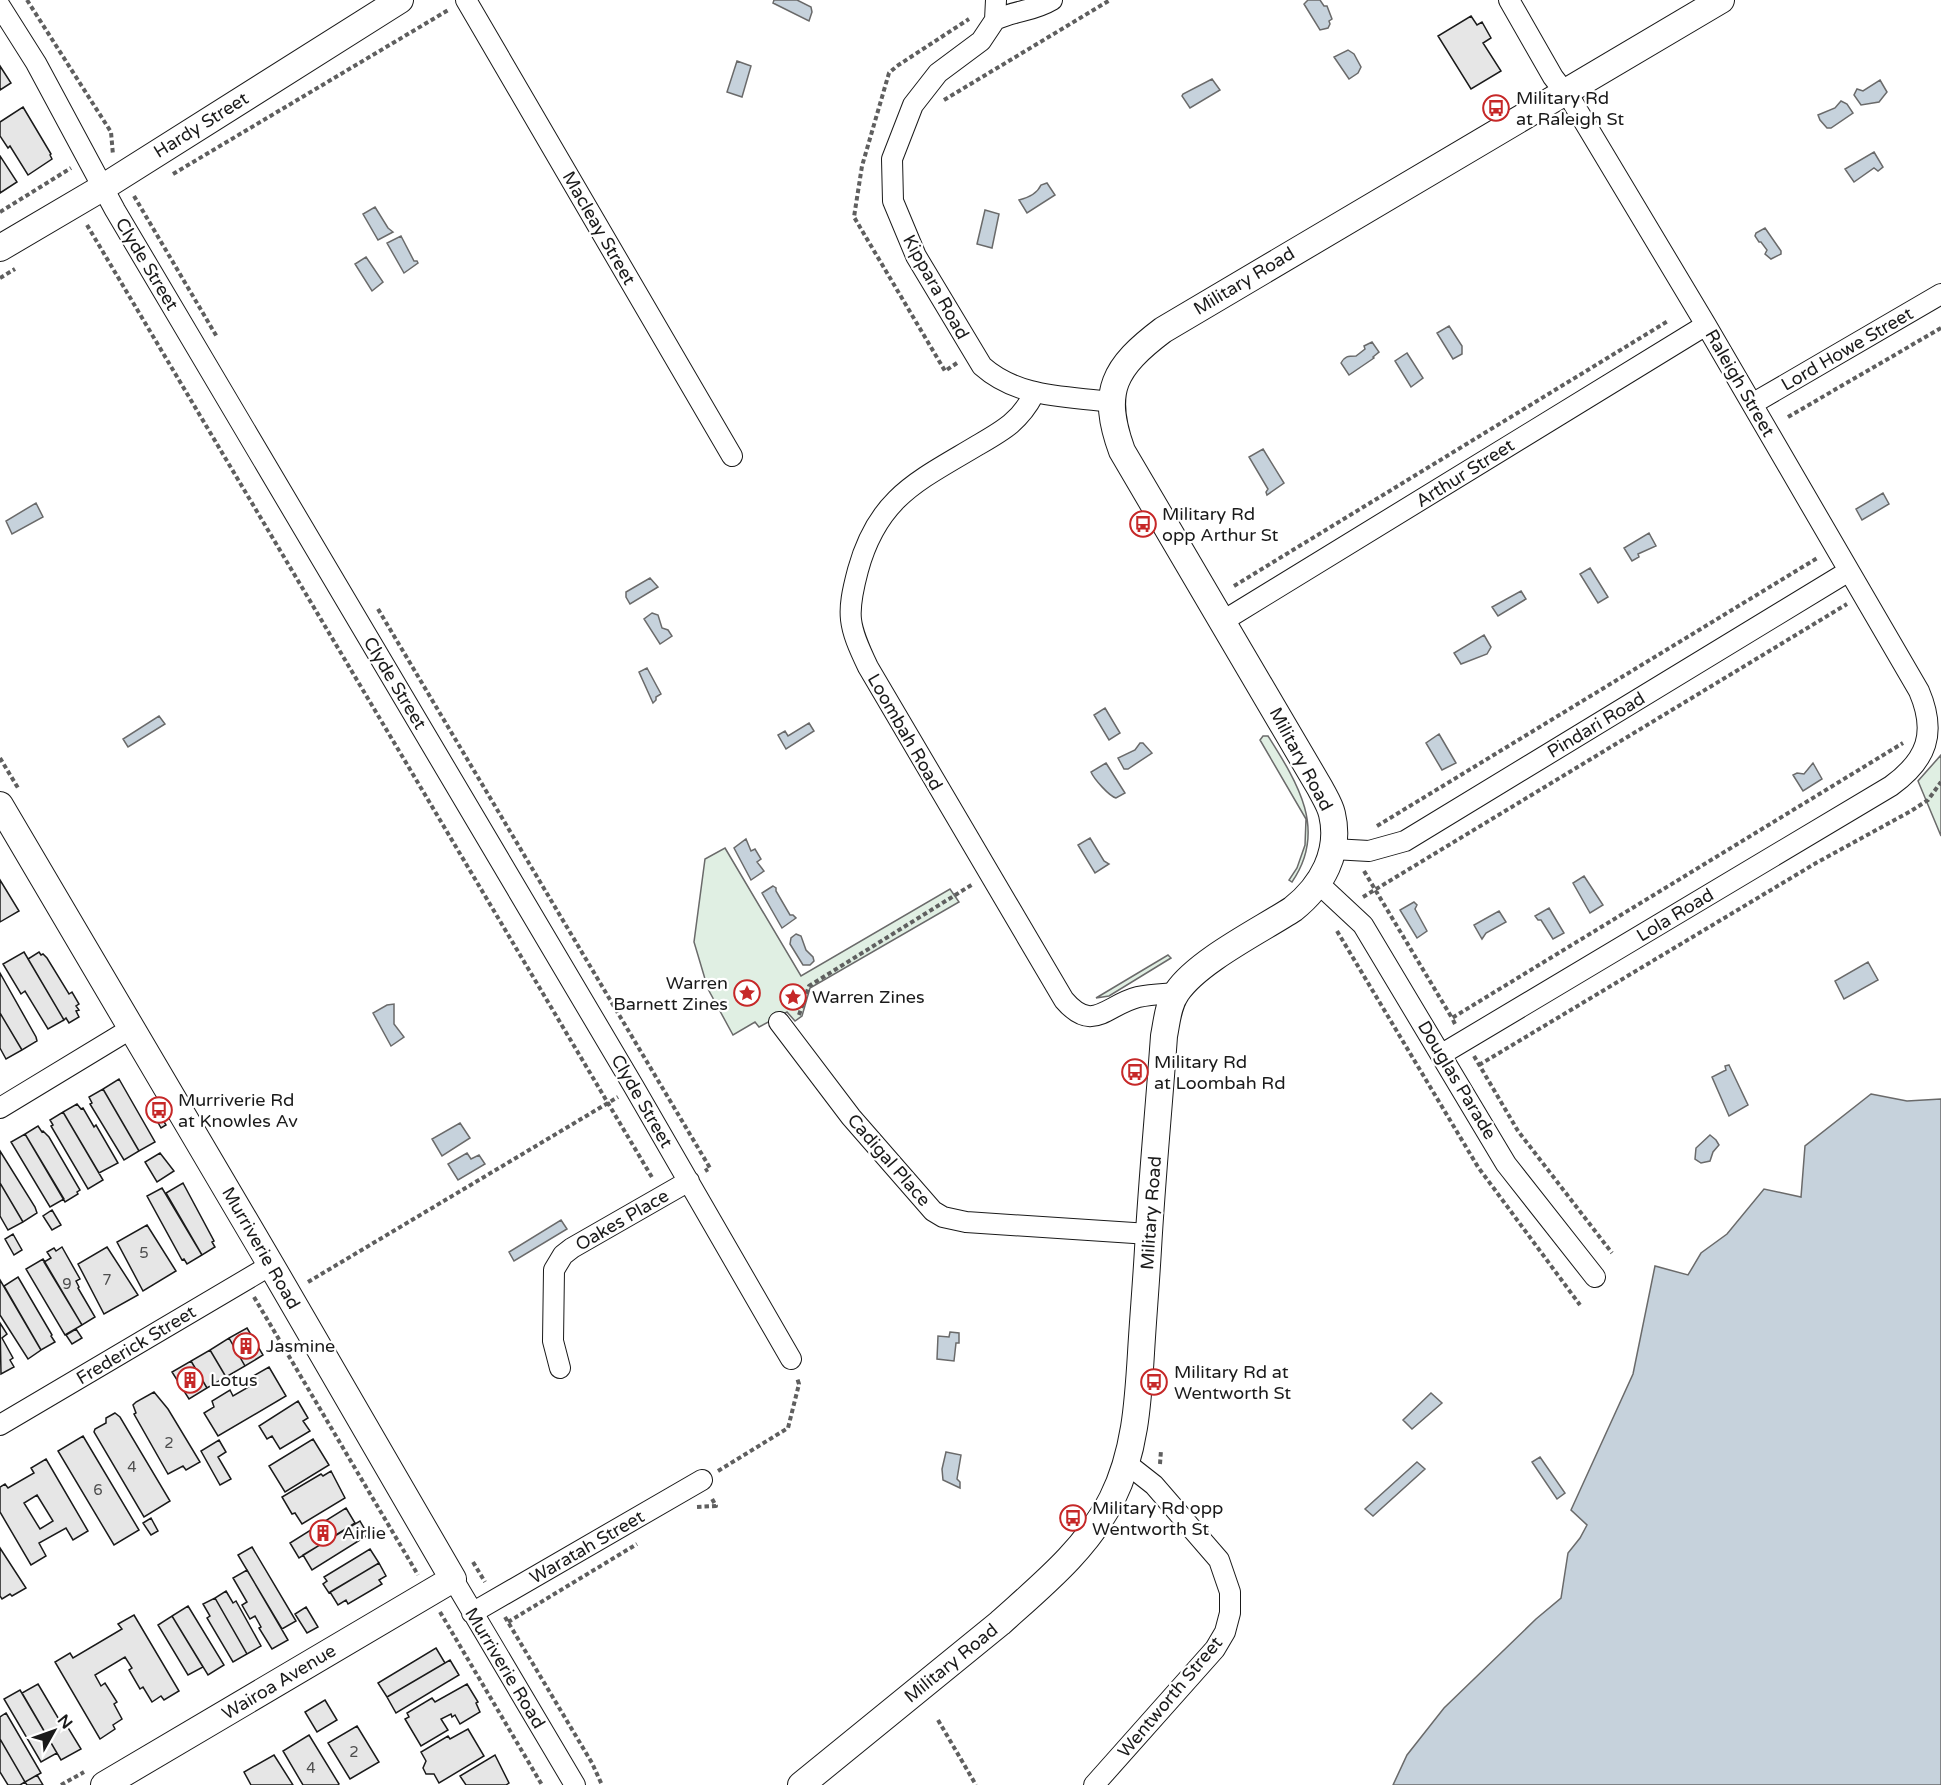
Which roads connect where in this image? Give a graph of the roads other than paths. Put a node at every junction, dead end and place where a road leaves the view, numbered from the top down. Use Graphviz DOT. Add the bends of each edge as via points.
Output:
graph roads {
  1 [pos="400,0"];
  2 [pos="1052,0"];
  3 [pos="1509,0"];
  4 [pos="1721,0"];
  5 [pos="460,3"];
  6 [pos="0,6"];
  7 [pos="996,10"];
  8 [pos="1565,91"];
  9 [pos="112,181"];
  10 [pos="0,248"];
  11 [pos="1941,294"];
  12 [pos="1706,325"];
  13 [pos="1034,394"];
  14 [pos="1110,402"];
  15 [pos="1752,404"];
  16 [pos="732,456"];
  17 [pos="1849,571"];
  18 [pos="1223,621"];
  19 [pos="1908,774"];
  20 [pos="0,805"];
  21 [pos="1333,849"];
  22 [pos="1319,884"];
  23 [pos="1176,993"];
  24 [pos="779,1022"];
  25 [pos="132,1028"];
  26 [pos="1442,1054"];
  27 [pos="0,1108"];
  28 [pos="689,1181"];
  29 [pos="1149,1234"];
  30 [pos="271,1264"];
  31 [pos="1595,1277"];
  32 [pos="791,1359"];
  33 [pos="560,1368"];
  34 [pos="0,1425"];
  35 [pos="1126,1463"];
  36 [pos="702,1480"];
  37 [pos="453,1579"];
  38 [pos="472,1613"];
  39 [pos="104,1785"];
  40 [pos="575,1785"];
  41 [pos="801,1785"];
  42 [pos="1094,1785"];
  1 -- 9 [label="street, Hardy Street"];
  2 -- 7 [label="street" via="1028,11"];
  3 -- 8 [label="street, Raleigh Street"];
  4 -- 8 [label="street, Military Road"];
  5 -- 16 [label="street, Macleay Street"];
  6 -- 9 [label="street, Clyde Street" via="87,158"];
  7 -- 13 [label="street, Kippara Road" via="981,41 938,73 913,105 892,159 893,201 916,256 982,366 995,377"];
  8 -- 12 [label="street, Raleigh Street"];
  8 -- 14 [label="street, Military Road" via="1163,330 1138,349 1124,368"];
  9 -- 10 [label="street, Hardy Street"];
  9 -- 28 [label="street, Clyde Street"];
  11 -- 15 [label="street, Lord Howe Street"];
  12 -- 15 [label="street, Raleigh Street"];
  12 -- 18 [label="street, Arthur Street"];
  13 -- 14 [label="street, Kippara Road"];
  13 -- 23 [label="street, Loombah Road" via="1008,428 920,479 896,498 862,555 849,614 855,640 1064,1000 1078,1014 1088,1017 1138,998"];
  14 -- 18 [label="street, Military Road" via="1126,462"];
  15 -- 17 [label="street, Raleigh Street"];
  17 -- 19 [label="street, Raleigh Street" via="1927,709 1927,739"];
  17 -- 21 [label="street, Pindari Road" via="1405,841 1369,851"];
  18 -- 21 [label="street, Military Road" via="1320,788 1331,812"];
  19 -- 26 [label="street, Lola Road"];
  20 -- 25 [label="street, Murriverie Road"];
  21 -- 22 [label="street, Military Road"];
  22 -- 23 [label="street, Military Road" via="1293,909 1204,965"];
  22 -- 26 [label="street, Douglas Parade" via="1363,925"];
  23 -- 29 [label="street, Military Road" via="1164,1036"];
  24 -- 29 [label="street, Cadigal Place" via="851,1117 923,1201 943,1217 966,1222"];
  25 -- 27 [label="street"];
  25 -- 30 [label="street, Murriverie Road"];
  26 -- 31 [label="street, Douglas Parade" via="1506,1164"];
  28 -- 32 [label="street, Clyde Street"];
  28 -- 33 [label="street, Oakes Place" via="572,1248 558,1262 554,1270 552,1319"];
  29 -- 35 [label="street, Military Road" via="1136,1423"];
  30 -- 34 [label="street, Frederick Street"];
  30 -- 37 [label="street, Murriverie Road"];
  35 -- 41 [label="street, Military Road" via="1102,1516 1063,1566 1000,1623"];
  35 -- 42 [label="street, Wentworth Street" via="1154,1485 1219,1560 1230,1592 1230,1613 1215,1649"];
  36 -- 38 [label="street, Waratah Street"];
  37 -- 38 [label="street, Murriverie Road"];
  37 -- 39 [label="street, Wairoa Avenue"];
  38 -- 40 [label="street, Murriverie Road"];
}
